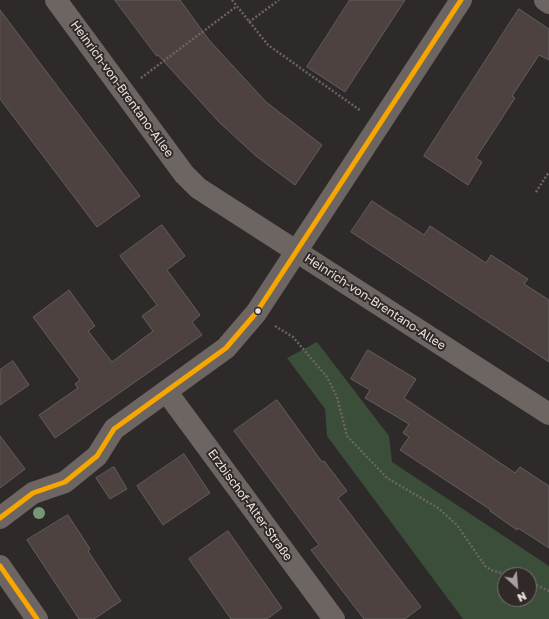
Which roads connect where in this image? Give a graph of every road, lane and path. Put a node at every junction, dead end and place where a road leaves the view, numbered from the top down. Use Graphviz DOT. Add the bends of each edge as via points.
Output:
graph roads {
  1 [pos="56,0"];
  2 [pos="232,0"];
  3 [pos="279,0"];
  4 [pos="461,0"];
  5 [pos="545,0"];
  6 [pos="549,3"];
  7 [pos="237,6"];
  8 [pos="249,22"];
  9 [pos="124,92"];
  10 [pos="379,124"];
  11 [pos="549,172"];
  12 [pos="536,192"];
  13 [pos="296,251"];
  14 [pos="256,314"];
  15 [pos="166,391"];
  16 [pos="549,414"];
  17 [pos="0,518"];
  18 [pos="0,566"];
  19 [pos="497,572"];
  20 [pos="537,586"];
  21 [pos="549,591"];
  22 [pos="37,619"];
  23 [pos="334,619"];
  1 -- 9 [label="street, Heinrich-von-Brentano-Allee"];
  2 -- 7 [label="path"];
  3 -- 8 [label="path"];
  4 -- 10 [label="street"];
  5 -- 6 [label="street"];
  7 -- 8 [label="path"];
  7 -- 9 [label="path"];
  8 -- 10 [label="path" via="268,45"];
  9 -- 13 [label="street, Heinrich-von-Brentano-Allee" via="184,174 198,188"];
  10 -- 13 [label="street"];
  11 -- 12 [label="path"];
  13 -- 14 [label="street"];
  13 -- 16 [label="street, Heinrich-von-Brentano-Allee"];
  14 -- 15 [label="street" via="226,348"];
  14 -- 19 [label="path" via="293,337 327,378 336,397 347,436 370,462 388,478 438,508 457,524 485,566"];
  15 -- 17 [label="street" via="114,429 98,456 65,482 33,493"];
  15 -- 23 [label="street, Erzbischof-Alter-Straße"];
  18 -- 22 [label="street"];
  20 -- 21 [label="path"];
}
